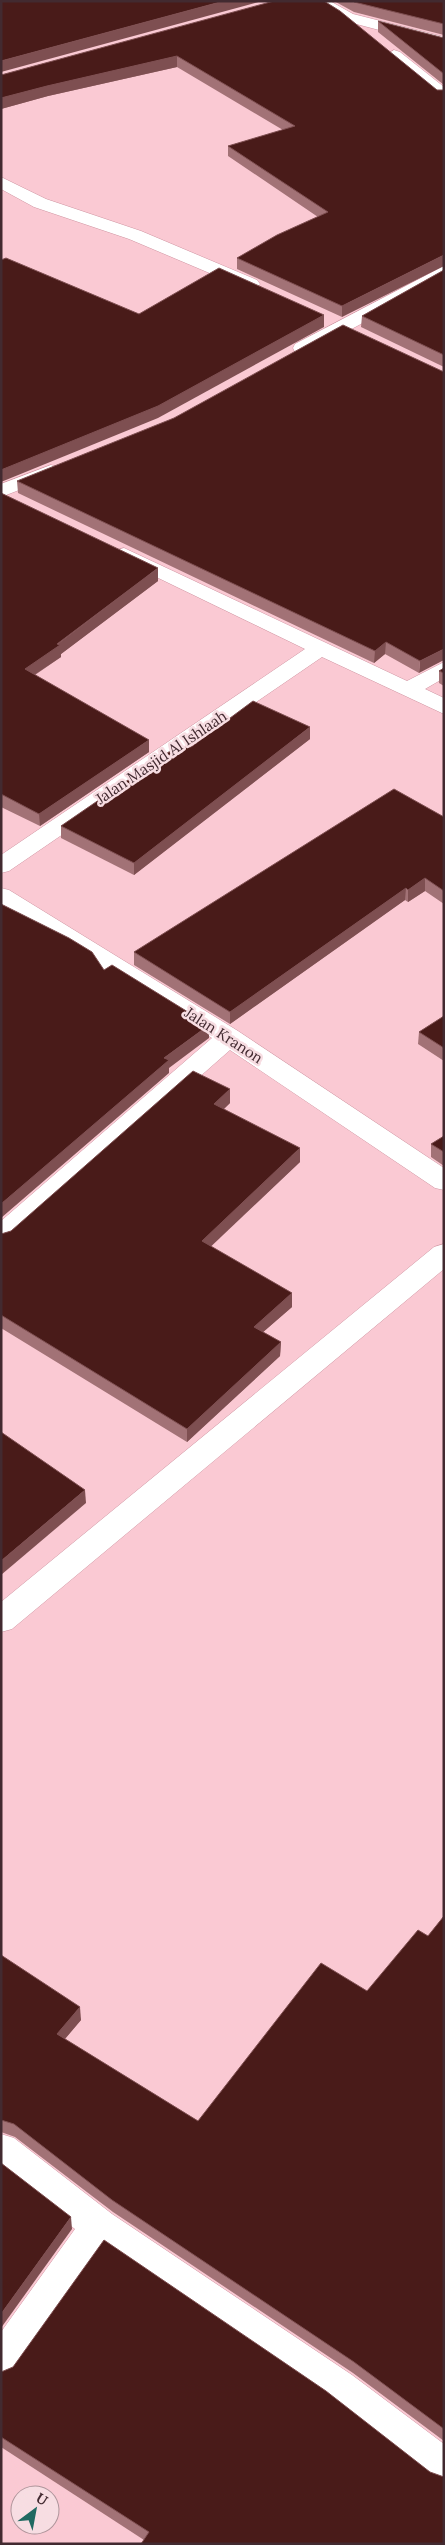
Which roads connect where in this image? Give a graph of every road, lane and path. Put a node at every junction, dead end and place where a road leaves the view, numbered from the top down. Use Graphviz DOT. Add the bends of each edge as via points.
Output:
graph roads {
  1 [pos="318,1"];
  2 [pos="347,17"];
  3 [pos="444,42"];
  4 [pos="444,95"];
  5 [pos="1,182"];
  6 [pos="444,271"];
  7 [pos="271,293"];
  8 [pos="287,356"];
  9 [pos="65,465"];
  10 [pos="7,497"];
  11 [pos="108,546"];
  12 [pos="320,648"];
  13 [pos="444,669"];
  14 [pos="408,690"];
  15 [pos="444,707"];
  16 [pos="1,866"];
  17 [pos="1,895"];
  18 [pos="229,1037"];
  19 [pos="444,1181"];
  20 [pos="1,1236"];
  21 [pos="444,1254"];
  22 [pos="1,1620"];
  23 [pos="1,2150"];
  24 [pos="99,2226"];
  25 [pos="1,2364"];
  26 [pos="444,2468"];
  1 -- 2 [label="street"];
  2 -- 3 [label="street"];
  2 -- 4 [label="street"];
  5 -- 7 [label="street" via="40,203 135,235"];
  6 -- 8 [label="street"];
  9 -- 10 [label="street"];
  11 -- 12 [label="street"];
  12 -- 14 [label="street"];
  12 -- 16 [label="street, Jalan Masjid Al Ishlaah"];
  13 -- 14 [label="street"];
  14 -- 15 [label="street"];
  17 -- 18 [label="street, Jalan Kranon"];
  18 -- 19 [label="street, Jalan Kranon"];
  18 -- 20 [label="street"];
  21 -- 22 [label="street"];
  23 -- 24 [label="street"];
  24 -- 25 [label="street"];
  24 -- 26 [label="street" via="340,2388"];
}
